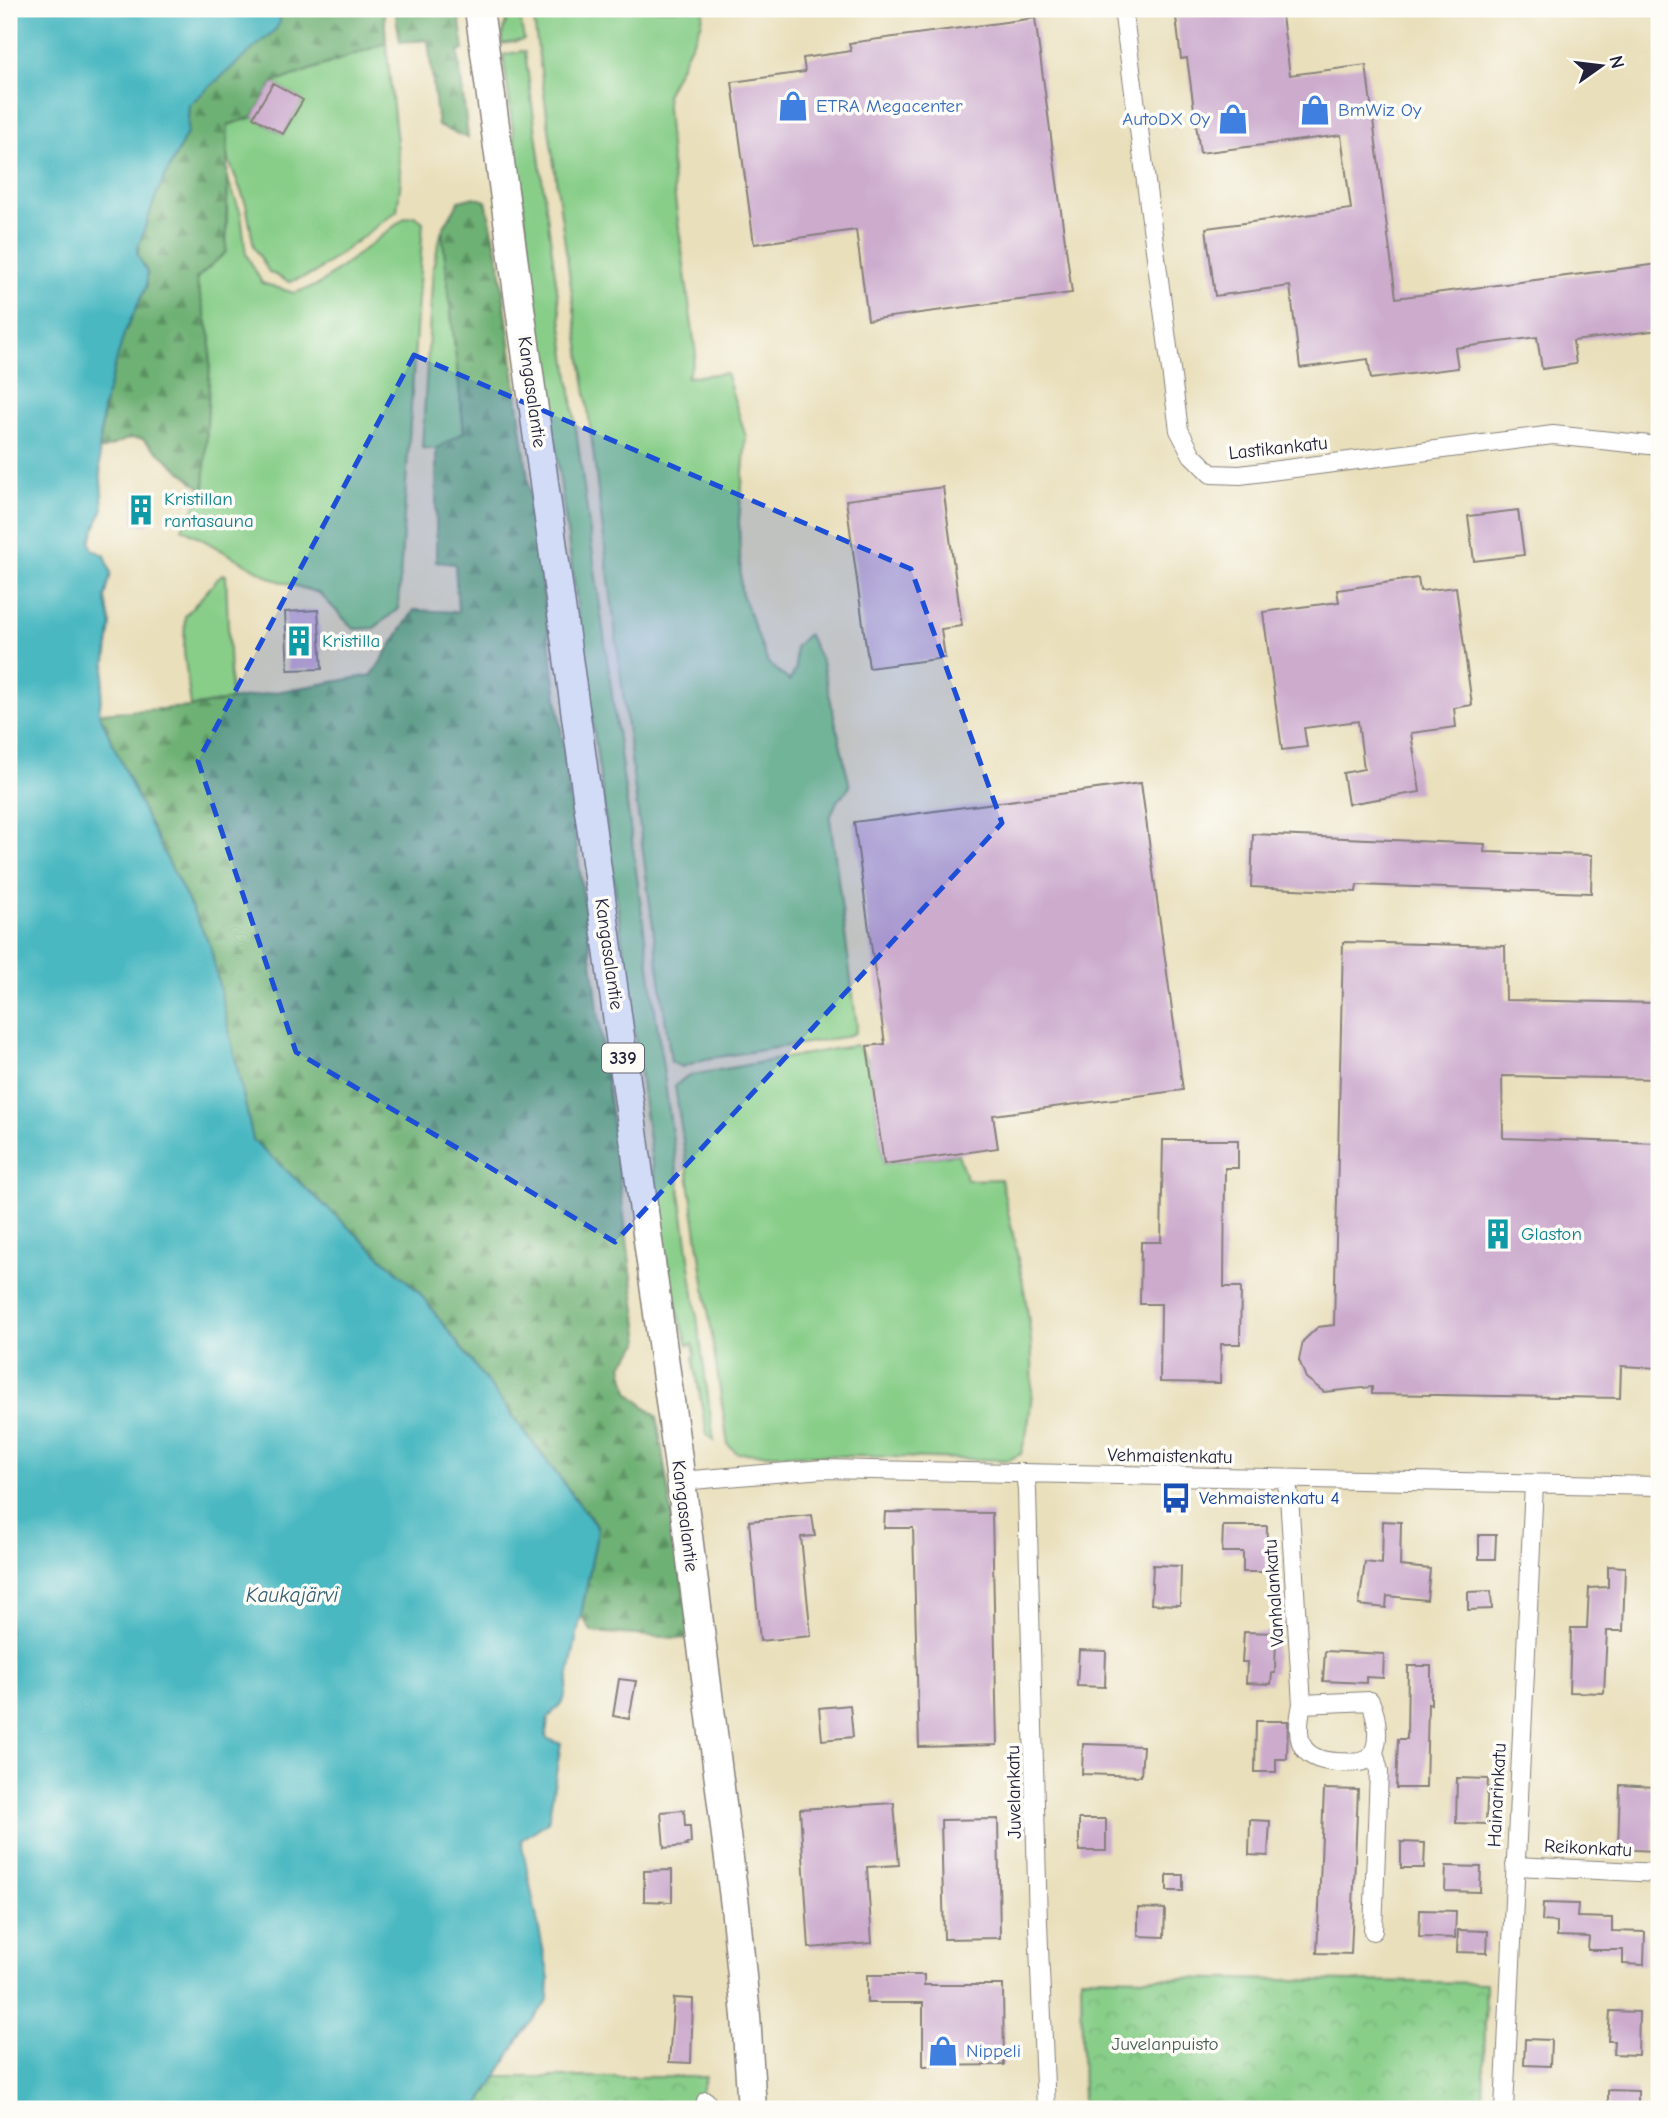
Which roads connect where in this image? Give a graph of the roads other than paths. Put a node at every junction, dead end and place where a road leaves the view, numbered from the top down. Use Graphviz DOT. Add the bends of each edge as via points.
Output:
graph roads {
  1 [pos="479,9"];
  2 [pos="1123,9"];
  3 [pos="1659,446"];
  4 [pos="1025,1473"];
  5 [pos="1286,1479"];
  6 [pos="681,1481"];
  7 [pos="1534,1483"];
  8 [pos="1659,1486"];
  9 [pos="1302,1704"];
  10 [pos="1374,1752"];
  11 [pos="1515,1866"];
  12 [pos="1659,1872"];
  13 [pos="1373,1931"];
  14 [pos="752,2109"];
  15 [pos="1046,2109"];
  16 [pos="1504,2109"];
  1 -- 6 [label="main road, Kangasalantie / 339"];
  2 -- 3 [label="street, Lastikankatu" via="1179,430 1192,455 1211,474 1240,475 1553,435"];
  4 -- 5 [label="street, Vehmaistenkatu"];
  4 -- 6 [label="street, Vehmaistenkatu" via="823,1469"];
  4 -- 15 [label="street, Juvelankatu"];
  5 -- 7 [label="street, Vehmaistenkatu"];
  5 -- 9 [label="street, Vanhalankatu"];
  6 -- 14 [label="main road, Kangasalantie / 339" via="735,1906"];
  7 -- 8 [label="street, Vehmaistenkatu"];
  7 -- 11 [label="street, Hainarinkatu"];
  9 -- 10 [label="street" via="1370,1701 1378,1726"];
  9 -- 10 [label="street, Vanhalankatu" via="1297,1727 1307,1751 1317,1760 1355,1762"];
  10 -- 13 [label="street" via="1379,1771"];
  11 -- 12 [label="street, Reikonkatu"];
  11 -- 16 [label="street, Hainarinkatu"];
}
